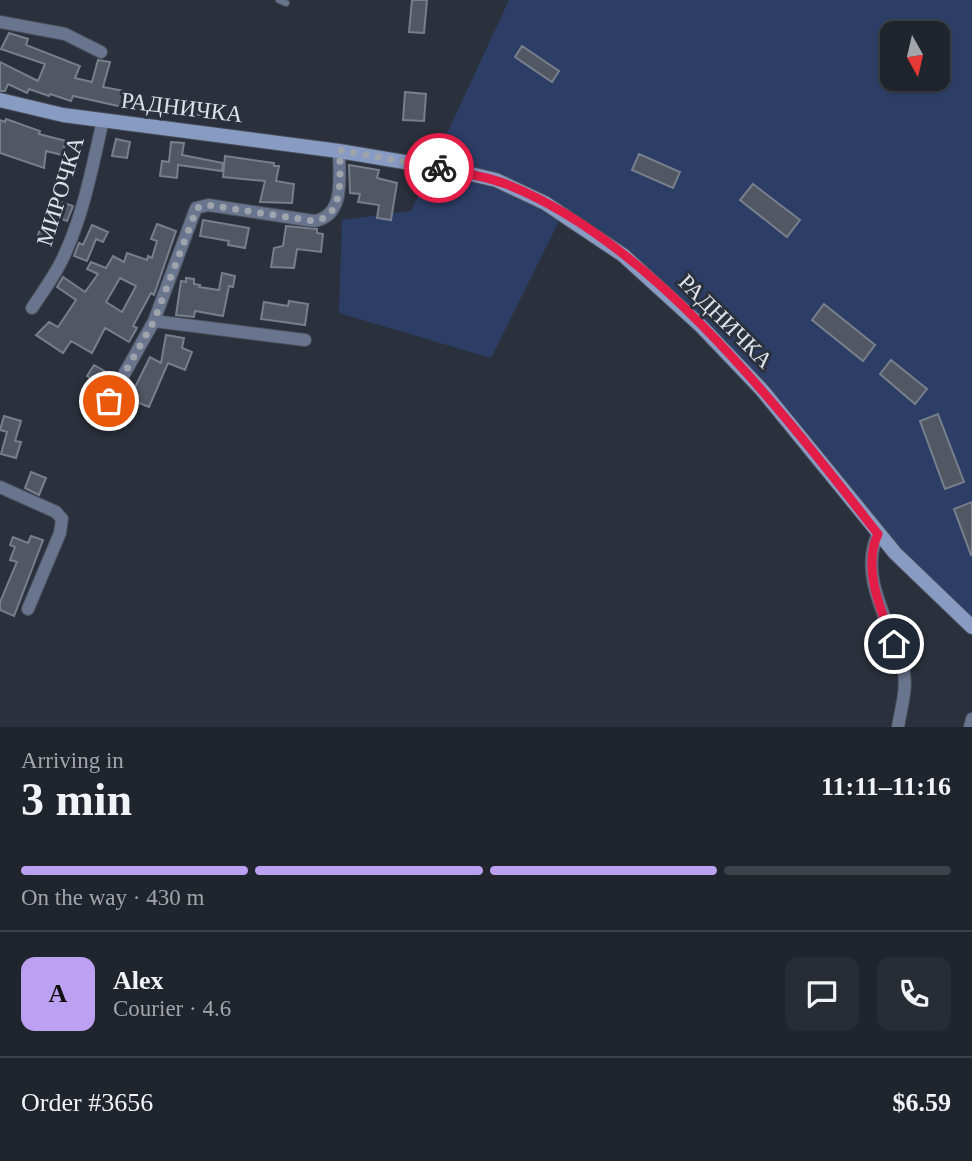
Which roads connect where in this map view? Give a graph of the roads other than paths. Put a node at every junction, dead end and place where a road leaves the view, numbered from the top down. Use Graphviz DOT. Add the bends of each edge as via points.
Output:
graph roads {
  1 [pos="0,22"];
  2 [pos="101,52"];
  3 [pos="1,103"];
  4 [pos="103,120"];
  5 [pos="340,150"];
  6 [pos="33,308"];
  7 [pos="154,321"];
  8 [pos="305,340"];
  9 [pos="109,401"];
  10 [pos="0,487"];
  11 [pos="878,534"];
  12 [pos="28,609"];
  13 [pos="972,627"];
  14 [pos="972,719"];
  15 [pos="898,727"];
  16 [pos="970,727"];
  1 -- 2 [label="street" via="65,34"];
  3 -- 4 [label="street, РАДНИЧКА"];
  4 -- 5 [label="street, РАДНИЧКА"];
  4 -- 6 [label="street, МИРОЧКА" via="71,239"];
  5 -- 7 [label="street" via="336,203 323,220 208,205 197,208"];
  5 -- 11 [label="street, РАДНИЧКА" via="496,180 545,203 603,240 657,284 755,382"];
  7 -- 8 [label="street"];
  7 -- 9 [label="street"];
  10 -- 12 [label="street" via="62,519"];
  11 -- 13 [label="street, РАДНИЧКА"];
  11 -- 15 [label="street" via="872,550 873,577 905,685"];
  14 -- 16 [label="street"];
}
